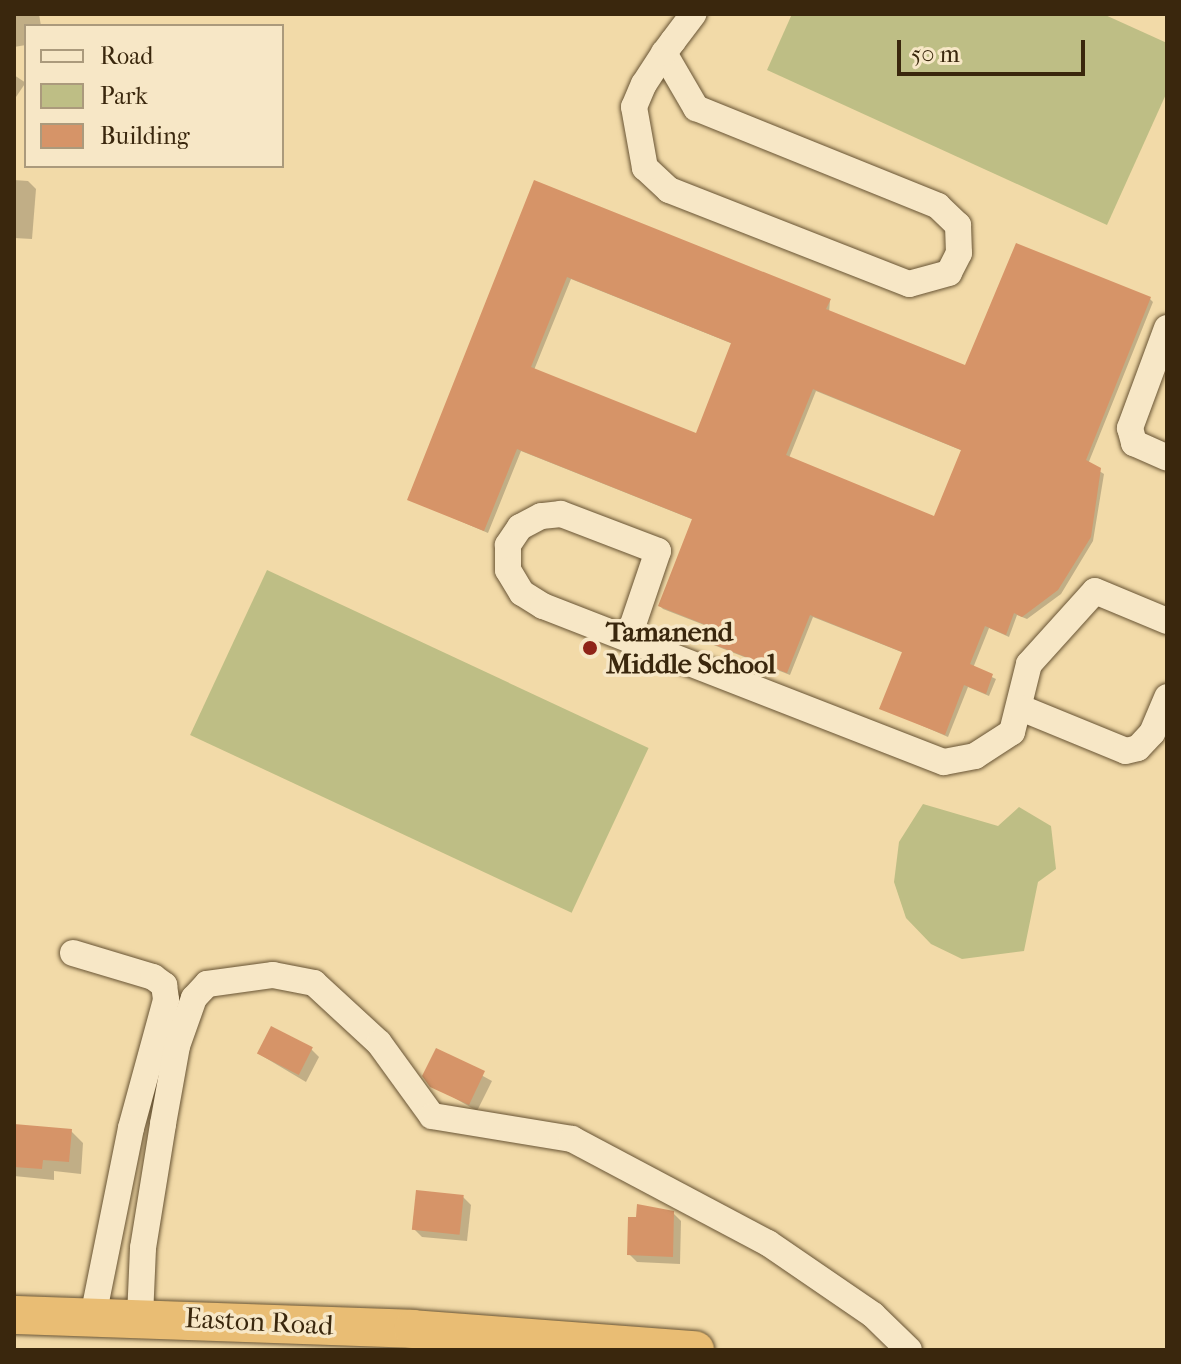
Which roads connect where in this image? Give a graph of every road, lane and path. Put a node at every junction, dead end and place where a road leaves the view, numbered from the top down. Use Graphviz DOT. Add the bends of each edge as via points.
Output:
graph roads {
  1 [pos="693,14"];
  2 [pos="664,53"];
  3 [pos="1167,328"];
  4 [pos="1167,458"];
  5 [pos="1167,621"];
  6 [pos="628,639"];
  7 [pos="1167,697"];
  8 [pos="1021,708"];
  9 [pos="73,953"];
  10 [pos="14,1315"];
  11 [pos="93,1316"];
  12 [pos="140,1317"];
  13 [pos="695,1350"];
  14 [pos="909,1350"];
  1 -- 2 [label="lane"];
  2 -- 2 [label="lane" via="634,107 645,168 669,190 909,284 949,273 959,253 958,225 938,206 696,108 679,87"];
  3 -- 4 [label="lane" via="1130,428 1134,443"];
  5 -- 8 [label="lane" via="1095,591 1029,664"];
  6 -- 6 [label="lane" via="522,593 508,570 508,545 520,527 541,516 561,514 658,551"];
  6 -- 8 [label="lane" via="944,762 975,756 1012,732"];
  7 -- 8 [label="lane" via="1152,733 1138,748 1126,751"];
  9 -- 11 [label="lane" via="153,977 164,985 166,1000 131,1128"];
  10 -- 11 [label="highway, Easton Road"];
  11 -- 12 [label="highway, Easton Road"];
  12 -- 13 [label="highway, Easton Road" via="413,1329"];
  12 -- 14 [label="lane" via="143,1248 163,1124 177,1046 194,998 207,984 273,975 314,983 379,1043 432,1116 572,1139 768,1243 873,1315"];
}
